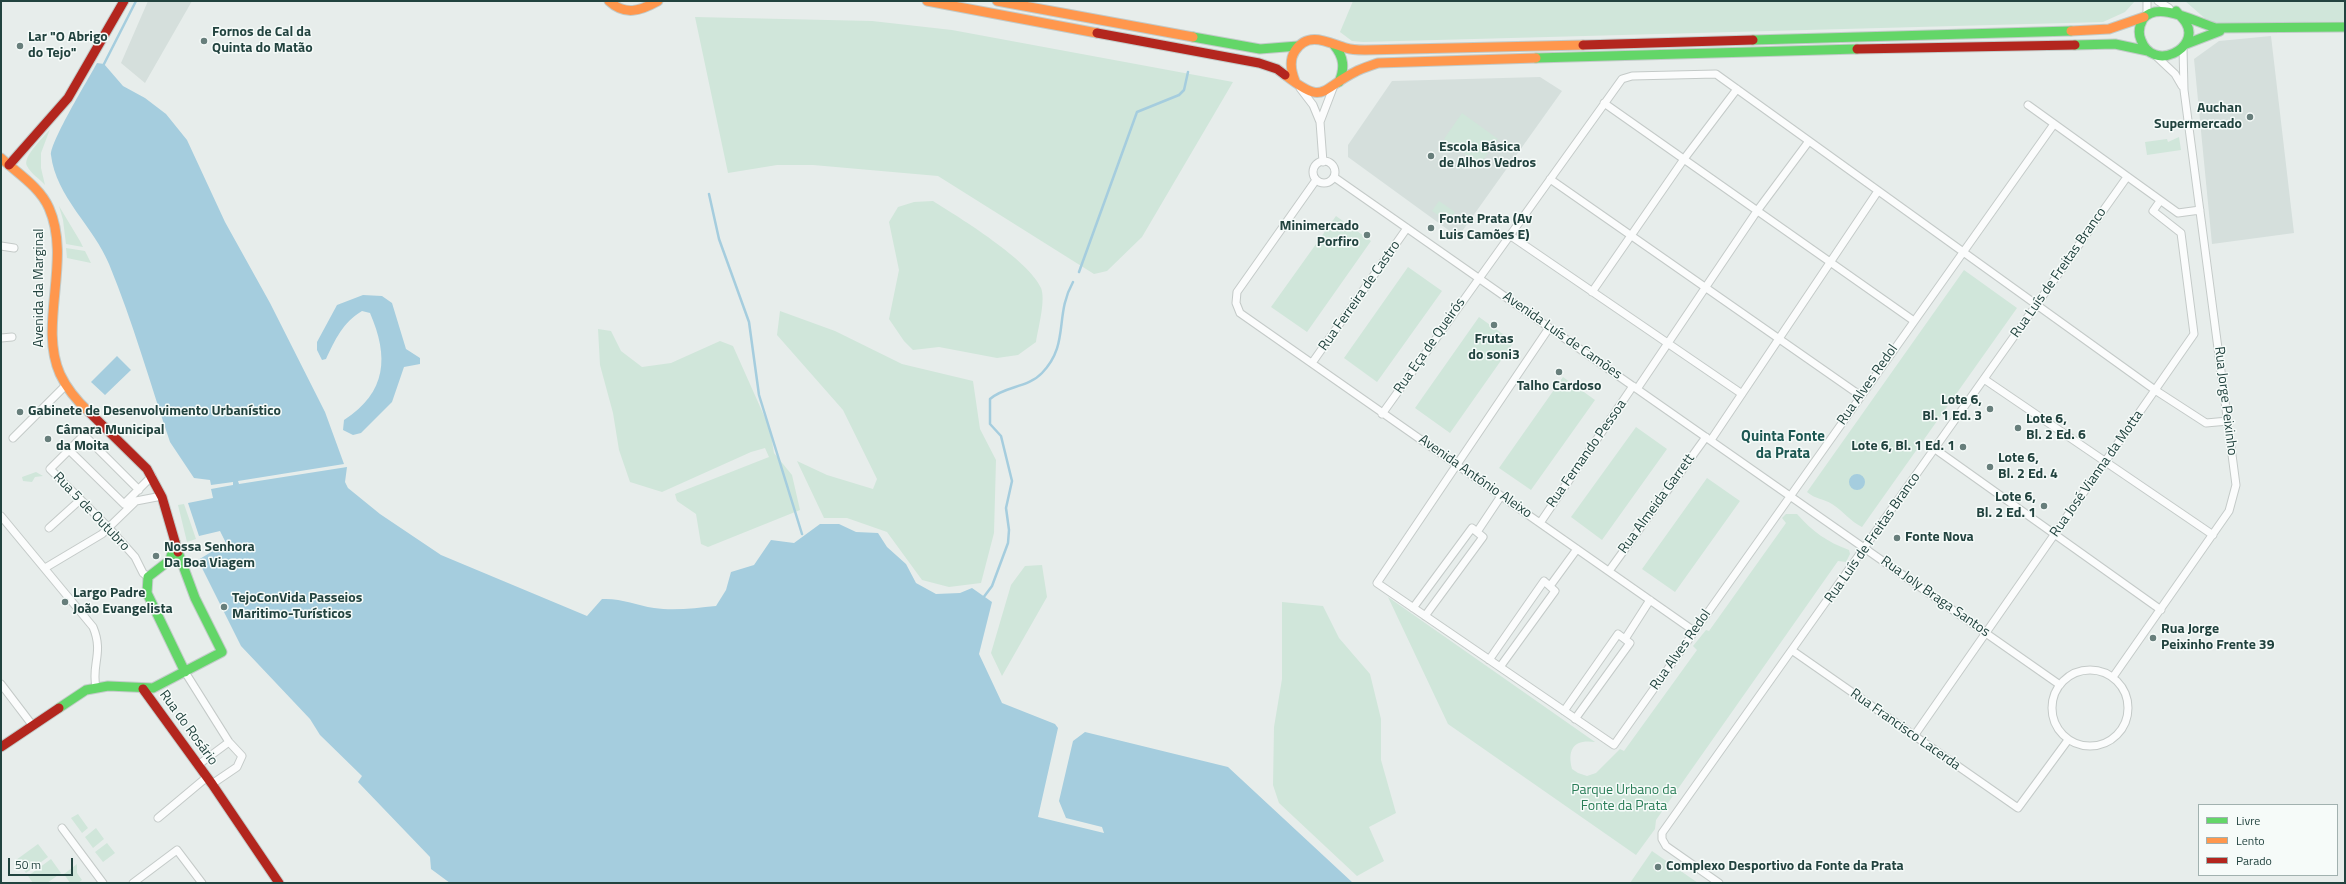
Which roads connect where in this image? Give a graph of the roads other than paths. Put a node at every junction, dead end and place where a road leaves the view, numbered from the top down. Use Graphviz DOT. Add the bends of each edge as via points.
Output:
graph roads {
  1 [pos="124,1"];
  2 [pos="609,1"];
  3 [pos="658,1"];
  4 [pos="927,1"];
  5 [pos="996,1"];
  6 [pos="2146,1"];
  7 [pos="2158,1"];
  8 [pos="651,4"];
  9 [pos="2173,9"];
  10 [pos="2146,16"];
  11 [pos="2345,27"];
  12 [pos="2228,29"];
  13 [pos="1334,45"];
  14 [pos="1298,46"];
  15 [pos="2185,46"];
  16 [pos="2150,52"];
  17 [pos="1297,84"];
  18 [pos="1336,85"];
  19 [pos="1737,89"];
  20 [pos="2184,90"];
  21 [pos="1604,103"];
  22 [pos="2028,105"];
  23 [pos="1320,122"];
  24 [pos="2054,124"];
  25 [pos="1809,141"];
  26 [pos="1,158"];
  27 [pos="1684,159"];
  28 [pos="1323,162"];
  29 [pos="9,165"];
  30 [pos="2127,177"];
  31 [pos="1334,178"];
  32 [pos="1550,179"];
  33 [pos="1316,180"];
  34 [pos="1878,191"];
  35 [pos="2160,201"];
  36 [pos="2200,210"];
  37 [pos="1758,211"];
  38 [pos="1407,228"];
  39 [pos="1511,236"];
  40 [pos="1631,236"];
  41 [pos="1,246"];
  42 [pos="14,248"];
  43 [pos="1964,252"];
  44 [pos="1830,262"];
  45 [pos="1479,278"];
  46 [pos="1706,287"];
  47 [pos="1592,292"];
  48 [pos="2035,304"];
  49 [pos="1914,321"];
  50 [pos="1549,328"];
  51 [pos="12,337"];
  52 [pos="1,338"];
  53 [pos="1779,339"];
  54 [pos="1667,343"];
  55 [pos="1312,363"];
  56 [pos="1984,379"];
  57 [pos="66,385"];
  58 [pos="1635,388"];
  59 [pos="2155,390"];
  60 [pos="1742,394"];
  61 [pos="1861,396"];
  62 [pos="1382,414"];
  63 [pos="2228,421"];
  64 [pos="13,438"];
  65 [pos="1708,439"];
  66 [pos="1935,449"];
  67 [pos="69,450"];
  68 [pos="2105,462"];
  69 [pos="1458,465"];
  70 [pos="152,476"];
  71 [pos="139,490"];
  72 [pos="162,496"];
  73 [pos="1501,496"];
  74 [pos="1790,496"];
  75 [pos="80,500"];
  76 [pos="1,516"];
  77 [pos="1540,522"];
  78 [pos="49,528"];
  79 [pos="109,528"];
  80 [pos="1477,532"];
  81 [pos="2055,534"];
  82 [pos="2213,535"];
  83 [pos="175,542"];
  84 [pos="1865,548"];
  85 [pos="1577,549"];
  86 [pos="45,568"];
  87 [pos="162,568"];
  88 [pos="1609,571"];
  89 [pos="148,577"];
  90 [pos="189,585"];
  91 [pos="1550,586"];
  92 [pos="1650,600"];
  93 [pos="1413,608"];
  94 [pos="2161,610"];
  95 [pos="1425,616"];
  96 [pos="1694,631"];
  97 [pos="1987,633"];
  98 [pos="1625,639"];
  99 [pos="1793,651"];
  100 [pos="1489,660"];
  101 [pos="1500,668"];
  102 [pos="185,672"];
  103 [pos="2113,677"];
  104 [pos="1,684"];
  105 [pos="2060,685"];
  106 [pos="96,687"];
  107 [pos="143,688"];
  108 [pos="1564,711"];
  109 [pos="1575,719"];
  110 [pos="33,726"];
  111 [pos="1914,736"];
  112 [pos="2068,740"];
  113 [pos="229,742"];
  114 [pos="1,747"];
  115 [pos="198,765"];
  116 [pos="209,781"];
  117 [pos="158,818"];
  118 [pos="62,828"];
  119 [pos="103,883"];
  120 [pos="133,883"];
  121 [pos="201,883"];
  122 [pos="280,883"];
  123 [pos="1719,883"];
  1 -- 29 [label="main road" via="72,93"];
  2 -- 8 [label="main road" via="622,11 631,13"];
  3 -- 8 [label="main road"];
  4 -- 17 [label="main road" via="1242,59 1277,69"];
  5 -- 14 [label="main road" via="1260,49"];
  6 -- 10 [label="street"];
  7 -- 9 [label="street"];
  9 -- 10 [label="main road" via="2161,8"];
  9 -- 12 [label="main road" via="2203,26"];
  9 -- 15 [label="main road" via="2184,17 2188,25 2189,35"];
  10 -- 13 [label="main road" via="2109,29 2091,30 1392,50 1348,49"];
  10 -- 16 [label="main road" via="2140,35"];
  11 -- 12 [label="main road"];
  12 -- 15 [label="main road" via="2214,32"];
  13 -- 14 [label="main road" via="1322,39 1312,39"];
  13 -- 18 [label="main road" via="1343,58 1343,75"];
  14 -- 17 [label="main road" via="1290,63 1291,73"];
  15 -- 16 [label="main road" via="2169,56"];
  15 -- 20 [label="street, Rua Jorge Peixinho"];
  16 -- 18 [label="main road" via="2115,44 2003,45 1411,62 1367,66"];
  16 -- 20 [label="street" via="2175,74"];
  17 -- 18 [label="main road" via="1316,93"];
  17 -- 23 [label="street" via="1313,105"];
  18 -- 23 [label="street"];
  19 -- 21 [label="street, Rua Eça de Queirós" via="1716,74 1632,76 1622,79"];
  19 -- 25 [label="street, Rua Eça de Queirós"];
  19 -- 27 [label="street"];
  20 -- 36 [label="street, Rua Jorge Peixinho"];
  21 -- 27 [label="street"];
  21 -- 32 [label="street, Rua Eça de Queirós"];
  22 -- 24 [label="street"];
  23 -- 28 [label="street"];
  24 -- 30 [label="street"];
  24 -- 43 [label="street, Rua Alves Redol"];
  25 -- 34 [label="street, Rua Eça de Queirós"];
  25 -- 37 [label="street, Rua Fernando Pessoa"];
  26 -- 29 [label="main road, Avenida da Marginal"];
  27 -- 37 [label="street"];
  27 -- 40 [label="street"];
  28 -- 31 [label="street" via="1332,165 1335,171"];
  28 -- 33 [label="street" via="1317,164 1313,170"];
  29 -- 57 [label="main road, Avenida da Marginal" via="38,193 55,220 57,244 54,349 59,374"];
  30 -- 35 [label="street"];
  30 -- 48 [label="street, Rua Luís de Freitas Branco"];
  31 -- 33 [label="street" via="1325,183"];
  31 -- 38 [label="street, Avenida Luís de Camões"];
  32 -- 39 [label="street, Rua Eça de Queirós"];
  32 -- 40 [label="street"];
  33 -- 55 [label="street, Avenida António Aleixo" via="1237,292 1238,309 1255,324"];
  34 -- 43 [label="street, Rua Eça de Queirós"];
  34 -- 44 [label="street, Rua Almeida Garrett"];
  35 -- 36 [label="street" via="2178,213"];
  35 -- 59 [label="street, Rua José Vianna da Motta" via="2153,211 2181,233 2194,334"];
  36 -- 63 [label="street, Rua Jorge Peixinho"];
  37 -- 44 [label="street"];
  37 -- 46 [label="street, Rua Fernando Pessoa"];
  38 -- 45 [label="street, Avenida Luís de Camões"];
  38 -- 55 [label="street, Rua Ferreira de Castro"];
  39 -- 45 [label="street, Rua Eça de Queirós"];
  39 -- 47 [label="street"];
  40 -- 46 [label="street"];
  40 -- 47 [label="street"];
  41 -- 42 [label="street"];
  43 -- 48 [label="street, Rua Eça de Queirós"];
  43 -- 49 [label="street, Rua Alves Redol"];
  44 -- 49 [label="street"];
  44 -- 53 [label="street, Rua Almeida Garrett"];
  45 -- 50 [label="street, Avenida Luís de Camões"];
  45 -- 62 [label="street, Rua Eça de Queirós"];
  46 -- 53 [label="street"];
  46 -- 54 [label="street, Rua Fernando Pessoa"];
  47 -- 54 [label="street"];
  48 -- 56 [label="street, Rua Luís de Freitas Branco"];
  48 -- 59 [label="street, Rua Eça de Queirós"];
  49 -- 61 [label="street, Rua Alves Redol"];
  50 -- 58 [label="street, Avenida Luís de Camões"];
  50 -- 69 [label="street"];
  51 -- 52 [label="street"];
  53 -- 60 [label="street, Rua Almeida Garrett"];
  53 -- 61 [label="street"];
  54 -- 58 [label="street, Rua Fernando Pessoa"];
  54 -- 60 [label="street"];
  55 -- 62 [label="street, Avenida António Aleixo"];
  56 -- 66 [label="street, Rua Luís de Freitas Branco"];
  56 -- 68 [label="street"];
  57 -- 64 [label="street"];
  57 -- 70 [label="main road, Avenida da Marginal"];
  58 -- 65 [label="street, Avenida Luís de Camões"];
  58 -- 77 [label="street, Rua Fernando Pessoa"];
  59 -- 63 [label="street, Rua Eça de Queirós" via="2206,423"];
  59 -- 68 [label="street, Rua José Vianna da Motta"];
  60 -- 65 [label="street, Rua Almeida Garrett"];
  61 -- 74 [label="street, Rua Alves Redol"];
  62 -- 69 [label="street, Avenida António Aleixo"];
  63 -- 82 [label="street, Rua Jorge Peixinho" via="2236,485 2229,511"];
  65 -- 74 [label="street, Avenida Luís de Camões"];
  65 -- 88 [label="street, Rua Almeida Garrett"];
  66 -- 81 [label="street"];
  66 -- 84 [label="street, Rua Luís de Freitas Branco"];
  67 -- 71 [label="street" via="124,504"];
  67 -- 71 [label="street" via="84,435"];
  67 -- 75 [label="street, Rua 5 de Outubro" via="50,470"];
  68 -- 81 [label="street, Rua José Vianna da Motta"];
  68 -- 82 [label="street"];
  69 -- 73 [label="street, Avenida António Aleixo"];
  69 -- 93 [label="street" via="1377,583"];
  70 -- 71 [label="street"];
  70 -- 72 [label="main road, Avenida da Marginal"];
  72 -- 79 [label="street" via="136,501"];
  72 -- 83 [label="main road, Avenida da Marginal"];
  73 -- 77 [label="street, Avenida António Aleixo"];
  73 -- 80 [label="street"];
  74 -- 84 [label="street, Rua Joly Braga Santos"];
  74 -- 96 [label="street, Rua Alves Redol"];
  75 -- 78 [label="street"];
  75 -- 79 [label="street, Rua 5 de Outubro"];
  76 -- 86 [label="street"];
  77 -- 85 [label="street, Avenida António Aleixo"];
  79 -- 86 [label="street"];
  79 -- 89 [label="street, Rua 5 de Outubro" via="135,557 143,573"];
  80 -- 93 [label="street" via="1472,528"];
  80 -- 95 [label="street" via="1483,537"];
  81 -- 94 [label="street"];
  81 -- 97 [label="street, Rua José Vianna da Motta"];
  82 -- 94 [label="street, Rua Jorge Peixinho"];
  83 -- 87 [label="main road" via="174,554"];
  83 -- 90 [label="main road, Avenida da Marginal"];
  84 -- 97 [label="street, Rua Joly Braga Santos"];
  84 -- 99 [label="street, Rua Luís de Freitas Branco"];
  85 -- 88 [label="street, Avenida António Aleixo"];
  85 -- 91 [label="street"];
  86 -- 106 [label="street" via="93,627 99,650 94,681"];
  87 -- 89 [label="main road"];
  87 -- 90 [label="main road" via="173,567"];
  88 -- 92 [label="street, Avenida António Aleixo"];
  89 -- 102 [label="main road" via="147,593"];
  90 -- 102 [label="main road" via="222,652"];
  91 -- 100 [label="street" via="1544,581"];
  91 -- 101 [label="street" via="1555,591"];
  92 -- 96 [label="street, Avenida António Aleixo"];
  92 -- 98 [label="street"];
  93 -- 95 [label="street"];
  94 -- 103 [label="street, Rua Jorge Peixinho"];
  95 -- 100 [label="street"];
  96 -- 109 [label="street, Rua Alves Redol" via="1614,745"];
  97 -- 105 [label="street, Rua Joly Braga Santos"];
  97 -- 111 [label="street, Rua José Vianna da Motta"];
  98 -- 108 [label="street" via="1618,634"];
  98 -- 109 [label="street" via="1630,643"];
  99 -- 111 [label="street, Rua Francisco Lacerda"];
  99 -- 123 [label="street, Rua Luís de Freitas Branco" via="1662,833 1666,846"];
  100 -- 101 [label="street"];
  101 -- 108 [label="street"];
  102 -- 107 [label="main road" via="162,685"];
  102 -- 113 [label="street"];
  103 -- 105 [label="street" via="2091,670 2079,671 2068,676"];
  103 -- 112 [label="street" via="2122,687 2127,699 2128,712 2121,730 2106,743 2094,746 2080,745"];
  104 -- 110 [label="street"];
  105 -- 112 [label="street" via="2053,702 2054,720 2059,731"];
  106 -- 107 [label="main road"];
  106 -- 110 [label="main road" via="86,690"];
  107 -- 115 [label="main road, Rua do Rosário"];
  108 -- 109 [label="street"];
  110 -- 114 [label="main road"];
  111 -- 112 [label="street, Rua Francisco Lacerda" via="2018,808"];
  113 -- 115 [label="street"];
  113 -- 116 [label="street" via="242,756 237,767"];
  115 -- 116 [label="main road, Rua do Rosário"];
  116 -- 117 [label="street"];
  116 -- 122 [label="main road, Rua do Rosário"];
  118 -- 119 [label="street"];
  120 -- 121 [label="street" via="177,850"];
}
